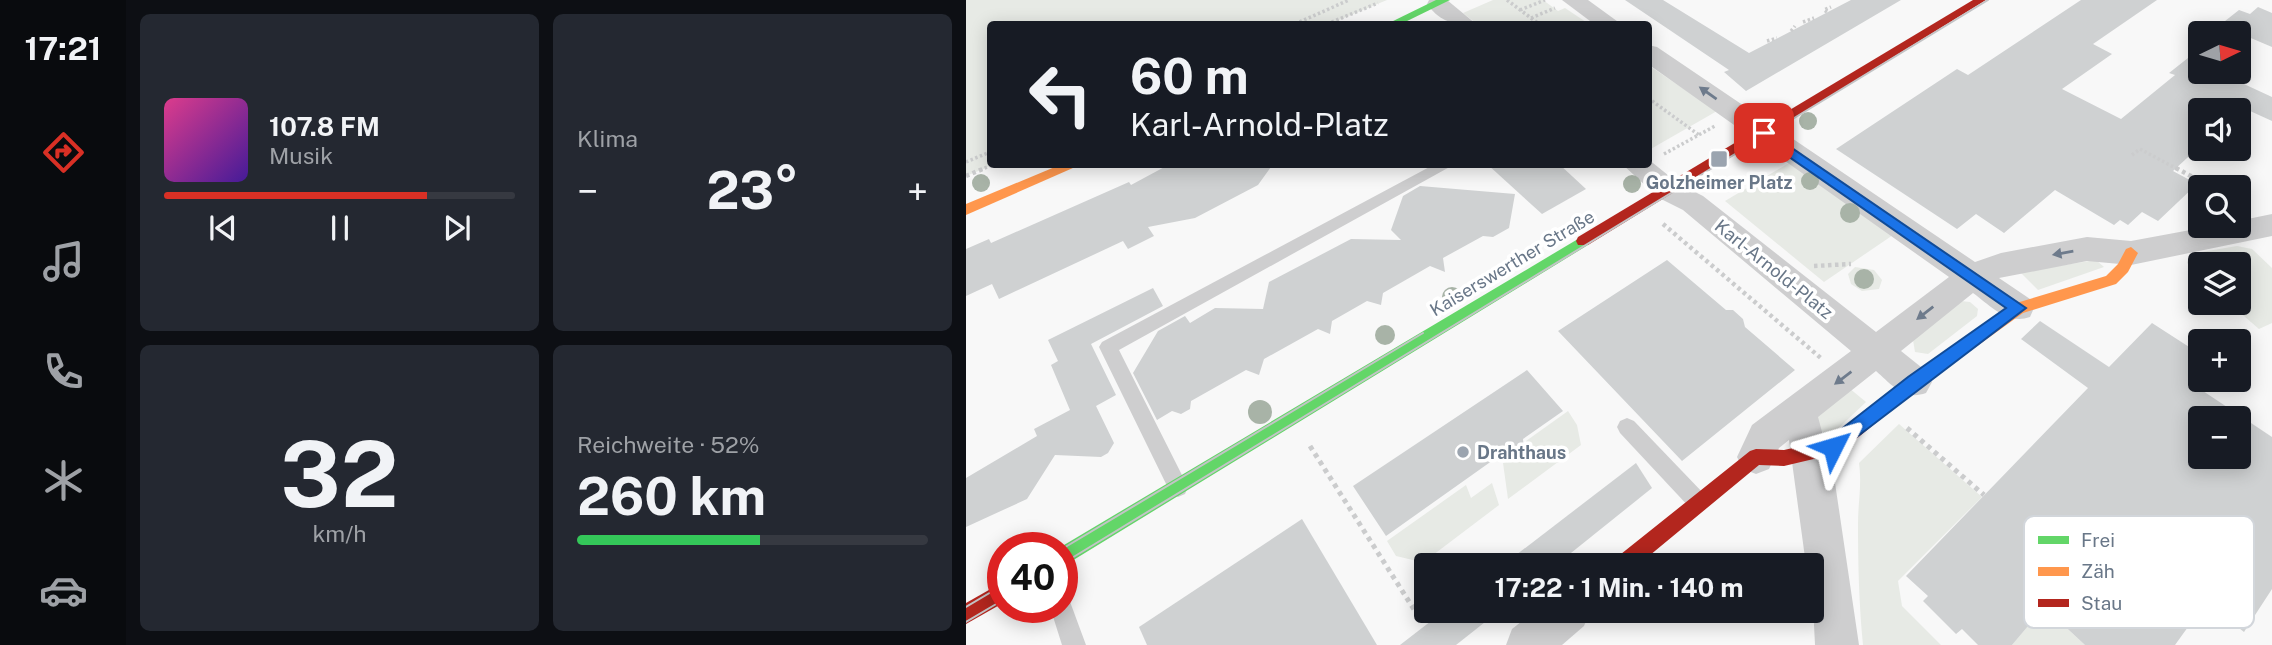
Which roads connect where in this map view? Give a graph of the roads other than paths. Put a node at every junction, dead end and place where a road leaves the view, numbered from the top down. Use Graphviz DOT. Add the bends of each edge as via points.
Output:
graph roads {
  1 [pos="1573,0"];
  2 [pos="1981,0"];
  3 [pos="1442,2"];
  4 [pos="1400,21"];
  5 [pos="1461,21"];
  6 [pos="1604,21"];
  7 [pos="1652,55"];
  8 [pos="1764,133"];
  9 [pos="1066,168"];
  10 [pos="1441,168"];
  11 [pos="1641,168"];
  12 [pos="1669,191"];
  13 [pos="966,210"];
  14 [pos="2272,225"];
  15 [pos="2131,253"];
  16 [pos="1974,275"];
  17 [pos="2018,308"];
  18 [pos="1877,351"];
  19 [pos="1914,382"];
  20 [pos="1808,404"];
  21 [pos="1627,427"];
  22 [pos="1809,454"];
  23 [pos="1756,457"];
  24 [pos="1178,487"];
  25 [pos="1698,502"];
  26 [pos="1078,546"];
  27 [pos="1637,553"];
  28 [pos="987,602"];
  29 [pos="966,614"];
  30 [pos="1066,623"];
  31 [pos="1555,623"];
  32 [pos="1074,645"];
  33 [pos="1528,645"];
  34 [pos="1837,645"];
  1 -- 6 [label="street"];
  2 -- 8 [label="street, Kaiserswerther Straße"];
  3 -- 4 [label="street"];
  3 -- 5 [label="street"];
  8 -- 7 [label="street, one-way"];
  8 -- 12 [label="street, Kaiserswerther Straße"];
  8 -- 16 [label="street"];
  9 -- 13 [label="street"];
  10 -- 24 [label="lane" via="1108,347"];
  11 -- 12 [label="street"];
  12 -- 18 [label="street, Karl-Arnold-Platz" via="1693,203"];
  12 -- 24 [label="street, Kaiserswerther Straße"];
  14 -- 15 [label="street"];
  15 -- 16 [label="street, one-way" via="2087,249 2001,265"];
  15 -- 17 [label="street" via="2111,280"];
  16 -- 17 [label="street"];
  16 -- 18 [label="street, one-way"];
  17 -- 19 [label="street"];
  18 -- 19 [label="street, Karl-Arnold-Platz"];
  18 -- 20 [label="street, one-way"];
  19 -- 22 [label="street" via="1833,447"];
  20 -- 22 [label="street" via="1804,434"];
  20 -- 23 [label="street" via="1765,437"];
  21 -- 25 [label="lane"];
  22 -- 23 [label="street"];
  22 -- 34 [label="street"];
  23 -- 25 [label="street"];
  24 -- 26 [label="street, Kaiserswerther Straße"];
  25 -- 27 [label="street"];
  28 -- 29 [label="street"];
  30 -- 32 [label="lane"];
  31 -- 33 [label="street"];
}
